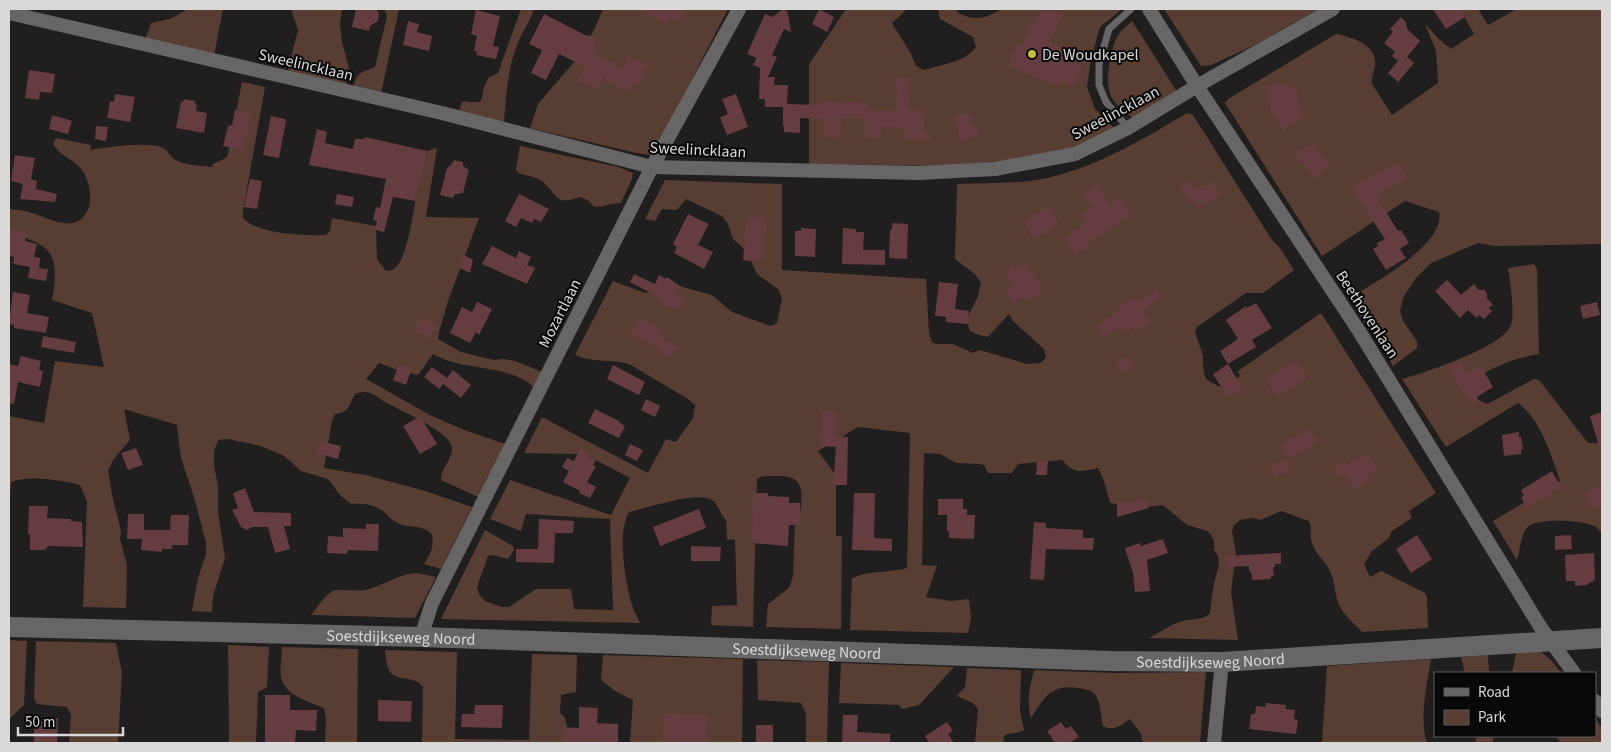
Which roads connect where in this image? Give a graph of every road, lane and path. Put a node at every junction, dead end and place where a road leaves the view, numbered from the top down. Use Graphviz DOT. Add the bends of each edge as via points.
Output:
graph roads {
  1 [pos="739,9"];
  2 [pos="1131,9"];
  3 [pos="1149,9"];
  4 [pos="1333,9"];
  5 [pos="9,13"];
  6 [pos="1198,86"];
  7 [pos="1128,128"];
  8 [pos="652,167"];
  9 [pos="9,627"];
  10 [pos="421,637"];
  11 [pos="1602,638"];
  12 [pos="1551,642"];
  13 [pos="1222,662"];
  14 [pos="1573,672"];
  15 [pos="1214,743"];
  1 -- 8 [label="street, Mozartlaan"];
  2 -- 7 [label="lane" via="1109,30 1100,64 1099,85 1106,102"];
  3 -- 6 [label="street, Beethovenlaan"];
  4 -- 6 [label="street, Sweelincklaan"];
  5 -- 8 [label="street, Sweelincklaan" via="442,113"];
  6 -- 7 [label="street, Sweelincklaan"];
  6 -- 12 [label="street, Beethovenlaan" via="1359,331"];
  7 -- 8 [label="street, Sweelincklaan" via="1075,154 996,170 919,173"];
  8 -- 10 [label="street, Mozartlaan" via="432,603"];
  9 -- 10 [label="main road, Soestdijkseweg Noord"];
  10 -- 13 [label="main road, Soestdijkseweg Noord"];
  11 -- 12 [label="main road, Soestdijkseweg Noord"];
  12 -- 13 [label="main road, Soestdijkseweg Noord"];
  12 -- 14 [label="street, Beethovenlaan"];
  13 -- 15 [label="street"];
}
